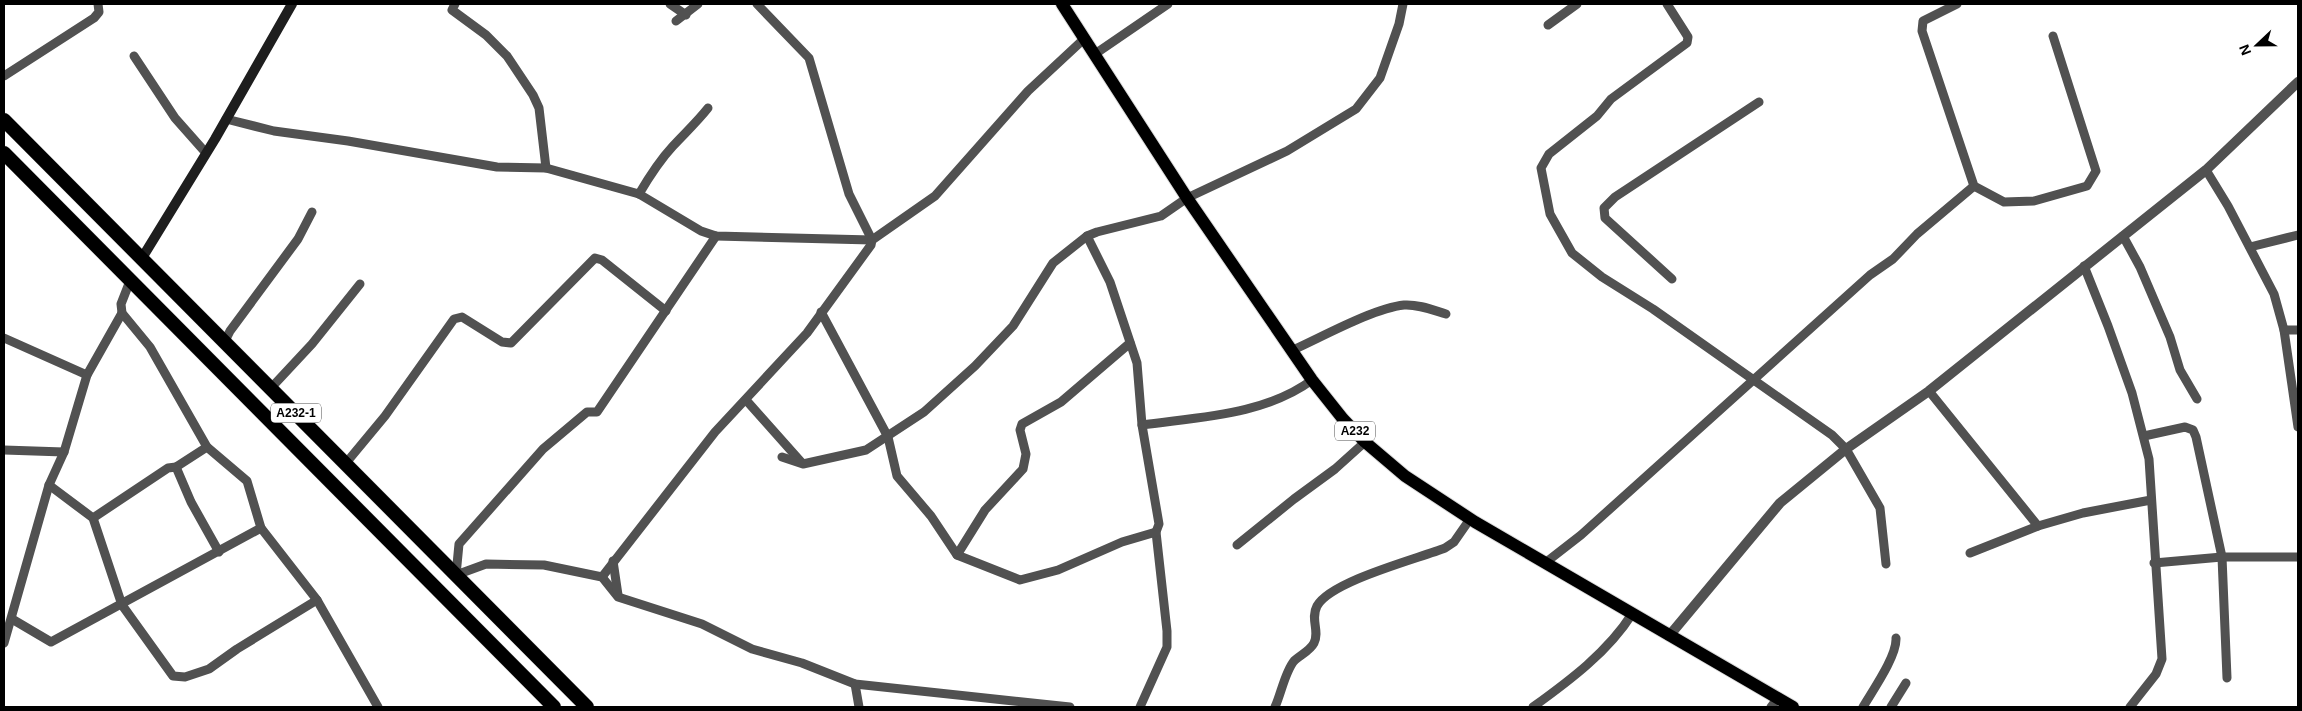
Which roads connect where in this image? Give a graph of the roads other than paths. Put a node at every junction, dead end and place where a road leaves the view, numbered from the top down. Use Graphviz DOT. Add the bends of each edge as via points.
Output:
graph roads {
  1 [pos="98,4"];
  2 [pos="292,4"];
  3 [pos="455,4"];
  4 [pos="670,4"];
  5 [pos="698,4"];
  6 [pos="757,4"];
  7 [pos="1062,4"];
  8 [pos="1168,4"];
  9 [pos="1403,4"];
  10 [pos="1577,4"];
  11 [pos="1667,4"];
  12 [pos="1957,4"];
  13 [pos="686,15"];
  14 [pos="676,21"];
  15 [pos="1548,25"];
  16 [pos="2053,36"];
  17 [pos="1085,38"];
  18 [pos="1095,54"];
  19 [pos="134,56"];
  20 [pos="4,76"];
  21 [pos="2298,82"];
  22 [pos="1759,102"];
  23 [pos="708,108"];
  24 [pos="226,119"];
  25 [pos="4,120"];
  26 [pos="4,153"];
  27 [pos="206,153"];
  28 [pos="546,168"];
  29 [pos="2206,170"];
  30 [pos="1974,186"];
  31 [pos="639,194"];
  32 [pos="1187,198"];
  33 [pos="312,212"];
  34 [pos="716,236"];
  35 [pos="1087,236"];
  36 [pos="2123,236"];
  37 [pos="2298,236"];
  38 [pos="872,240"];
  39 [pos="2250,248"];
  40 [pos="142,258"];
  41 [pos="2084,266"];
  42 [pos="1672,279"];
  43 [pos="130,281"];
  44 [pos="360,284"];
  45 [pos="666,312"];
  46 [pos="820,312"];
  47 [pos="122,313"];
  48 [pos="1446,314"];
  49 [pos="2284,330"];
  50 [pos="2298,330"];
  51 [pos="4,338"];
  52 [pos="225,341"];
  53 [pos="1130,343"];
  54 [pos="1293,350"];
  55 [pos="87,375"];
  56 [pos="1312,380"];
  57 [pos="1755,381"];
  58 [pos="271,388"];
  59 [pos="1929,391"];
  60 [pos="2197,399"];
  61 [pos="746,400"];
  62 [pos="1142,425"];
  63 [pos="2298,427"];
  64 [pos="2144,436"];
  65 [pos="888,437"];
  66 [pos="1364,442"];
  67 [pos="207,447"];
  68 [pos="4,450"];
  69 [pos="1846,450"];
  70 [pos="64,452"];
  71 [pos="782,458"];
  72 [pos="346,463"];
  73 [pos="803,464"];
  74 [pos="176,467"];
  75 [pos="49,485"];
  76 [pos="2151,500"];
  77 [pos="93,518"];
  78 [pos="1470,519"];
  79 [pos="2038,526"];
  80 [pos="261,528"];
  81 [pos="1156,532"];
  82 [pos="1237,545"];
  83 [pos="219,552"];
  84 [pos="1970,553"];
  85 [pos="957,555"];
  86 [pos="2222,557"];
  87 [pos="2298,557"];
  88 [pos="613,561"];
  89 [pos="1545,563"];
  90 [pos="2154,563"];
  91 [pos="1886,564"];
  92 [pos="456,575"];
  93 [pos="602,577"];
  94 [pos="618,597"];
  95 [pos="317,600"];
  96 [pos="122,605"];
  97 [pos="1632,614"];
  98 [pos="12,619"];
  99 [pos="1669,636"];
  100 [pos="1896,638"];
  101 [pos="4,643"];
  102 [pos="2227,678"];
  103 [pos="1906,683"];
  104 [pos="855,684"];
  105 [pos="1775,703"];
  106 [pos="378,707"];
  107 [pos="554,707"];
  108 [pos="587,707"];
  109 [pos="859,707"];
  110 [pos="1070,707"];
  111 [pos="1140,707"];
  112 [pos="1275,707"];
  113 [pos="1532,707"];
  114 [pos="1793,707"];
  115 [pos="1863,707"];
  116 [pos="1891,707"];
  117 [pos="2130,707"];
  1 -- 20 [label="street" via="99,12 94,18"];
  2 -- 24 [label="main road"];
  3 -- 28 [label="street" via="452,10 486,35 507,56 533,94 539,108"];
  4 -- 13 [label="street"];
  5 -- 13 [label="street"];
  6 -- 38 [label="street" via="809,58 849,194"];
  7 -- 17 [label="main road, A232"];
  8 -- 18 [label="street"];
  9 -- 32 [label="street" via="1380,78 1356,109 1287,151"];
  10 -- 15 [label="street"];
  11 -- 57 [label="street" via="1688,37 1686,43 1611,99 1597,116 1548,154 1541,168 1550,214 1572,253"];
  12 -- 30 [label="street" via="1923,22 1922,31"];
  13 -- 14 [label="street"];
  16 -- 30 [label="street" via="2096,171 2087,186 2034,200 2004,202"];
  17 -- 18 [label="main road, A232"];
  17 -- 38 [label="street" via="1028,91 935,196"];
  18 -- 32 [label="main road, A232"];
  19 -- 27 [label="street" via="175,118"];
  21 -- 29 [label="street"];
  22 -- 42 [label="street" via="1615,196 1604,208 1605,218"];
  23 -- 31 [label="street" via="673,145"];
  24 -- 27 [label="main road"];
  24 -- 28 [label="street" via="497,167"];
  25 -- 40 [label="highway, A232-1"];
  26 -- 43 [label="highway, A232-1"];
  27 -- 40 [label="main road"];
  28 -- 31 [label="street"];
  29 -- 36 [label="street"];
  29 -- 39 [label="street"];
  30 -- 57 [label="street" via="1917,234 1894,259 1870,275"];
  31 -- 34 [label="street" via="701,231"];
  32 -- 35 [label="street" via="1161,216"];
  32 -- 54 [label="main road, A232"];
  33 -- 52 [label="street" via="298,239"];
  34 -- 38 [label="street"];
  34 -- 45 [label="street"];
  35 -- 53 [label="street" via="1110,282"];
  35 -- 65 [label="street" via="1053,263 1013,326 975,366 924,412"];
  36 -- 41 [label="street"];
  36 -- 60 [label="street" via="2170,337 2180,370"];
  37 -- 39 [label="street"];
  38 -- 46 [label="street"];
  39 -- 49 [label="street" via="2274,294"];
  40 -- 52 [label="highway, A232-1"];
  41 -- 59 [label="street"];
  41 -- 64 [label="street" via="2108,326"];
  43 -- 47 [label="street" via="121,304"];
  43 -- 107 [label="highway, A232-1"];
  44 -- 58 [label="street" via="312,344"];
  45 -- 72 [label="street" via="602,260 595,258 511,343 502,342 462,317 454,319 385,416"];
  45 -- 92 [label="street" via="597,412 587,412 543,449 459,544"];
  46 -- 61 [label="street" via="807,332"];
  46 -- 65 [label="street"];
  47 -- 55 [label="street"];
  47 -- 67 [label="street" via="150,347"];
  48 -- 54 [label="street" via="1406,305 1396,307"];
  49 -- 50 [label="street"];
  49 -- 63 [label="street"];
  51 -- 55 [label="street"];
  52 -- 58 [label="highway, A232-1"];
  53 -- 62 [label="street" via="1137,363"];
  53 -- 85 [label="street" via="1061,402 1022,424 1020,430 1026,454 1023,469 986,510"];
  54 -- 56 [label="main road, A232"];
  55 -- 70 [label="street"];
  56 -- 62 [label="street" via="1298,391 1242,410"];
  56 -- 66 [label="main road, A232"];
  57 -- 69 [label="street" via="1832,435"];
  57 -- 89 [label="street"];
  58 -- 72 [label="highway, A232-1"];
  59 -- 69 [label="street"];
  59 -- 79 [label="street"];
  61 -- 73 [label="street"];
  61 -- 88 [label="street" via="715,432"];
  62 -- 81 [label="street" via="1158,524"];
  64 -- 76 [label="street" via="2149,458"];
  64 -- 86 [label="street" via="2185,427 2193,430"];
  65 -- 73 [label="street" via="866,450"];
  65 -- 85 [label="street" via="897,476 931,516"];
  66 -- 78 [label="main road, A232" via="1405,476"];
  66 -- 82 [label="street" via="1335,469"];
  67 -- 74 [label="street"];
  67 -- 80 [label="street" via="247,481"];
  68 -- 70 [label="street"];
  69 -- 91 [label="street" via="1880,508"];
  69 -- 99 [label="street" via="1780,503"];
  70 -- 75 [label="street"];
  71 -- 73 [label="street"];
  72 -- 92 [label="highway, A232-1"];
  74 -- 77 [label="street" via="168,468"];
  74 -- 83 [label="street"];
  75 -- 77 [label="street"];
  75 -- 98 [label="street"];
  76 -- 79 [label="street"];
  76 -- 90 [label="street"];
  77 -- 96 [label="street"];
  78 -- 89 [label="main road, A232"];
  78 -- 112 [label="street" via="1454,542 1445,548 1357,579 1318,604 1314,615 1317,632 1313,646 1293,663"];
  79 -- 84 [label="street"];
  80 -- 83 [label="street"];
  80 -- 95 [label="street"];
  81 -- 85 [label="street" via="1122,542 1058,570 1020,580"];
  81 -- 111 [label="street" via="1167,648"];
  83 -- 96 [label="street"];
  86 -- 87 [label="street"];
  86 -- 90 [label="street"];
  86 -- 102 [label="street"];
  88 -- 93 [label="street"];
  88 -- 94 [label="street"];
  89 -- 97 [label="main road, A232"];
  90 -- 117 [label="street" via="2162,659 2156,674"];
  92 -- 93 [label="street" via="486,564 544,564"];
  92 -- 108 [label="highway, A232-1"];
  93 -- 94 [label="street"];
  94 -- 104 [label="street" via="702,624 752,650 802,663"];
  95 -- 96 [label="street" via="209,669 185,677 173,676"];
  95 -- 106 [label="street"];
  96 -- 98 [label="street" via="51,642"];
  97 -- 99 [label="main road, A232"];
  97 -- 113 [label="street" via="1613,639 1587,664"];
  98 -- 101 [label="street"];
  99 -- 105 [label="main road, A232"];
  100 -- 115 [label="street" via="1897,646"];
  103 -- 116 [label="street"];
  104 -- 109 [label="street"];
  104 -- 110 [label="street"];
  105 -- 114 [label="main road, A232"];
}
